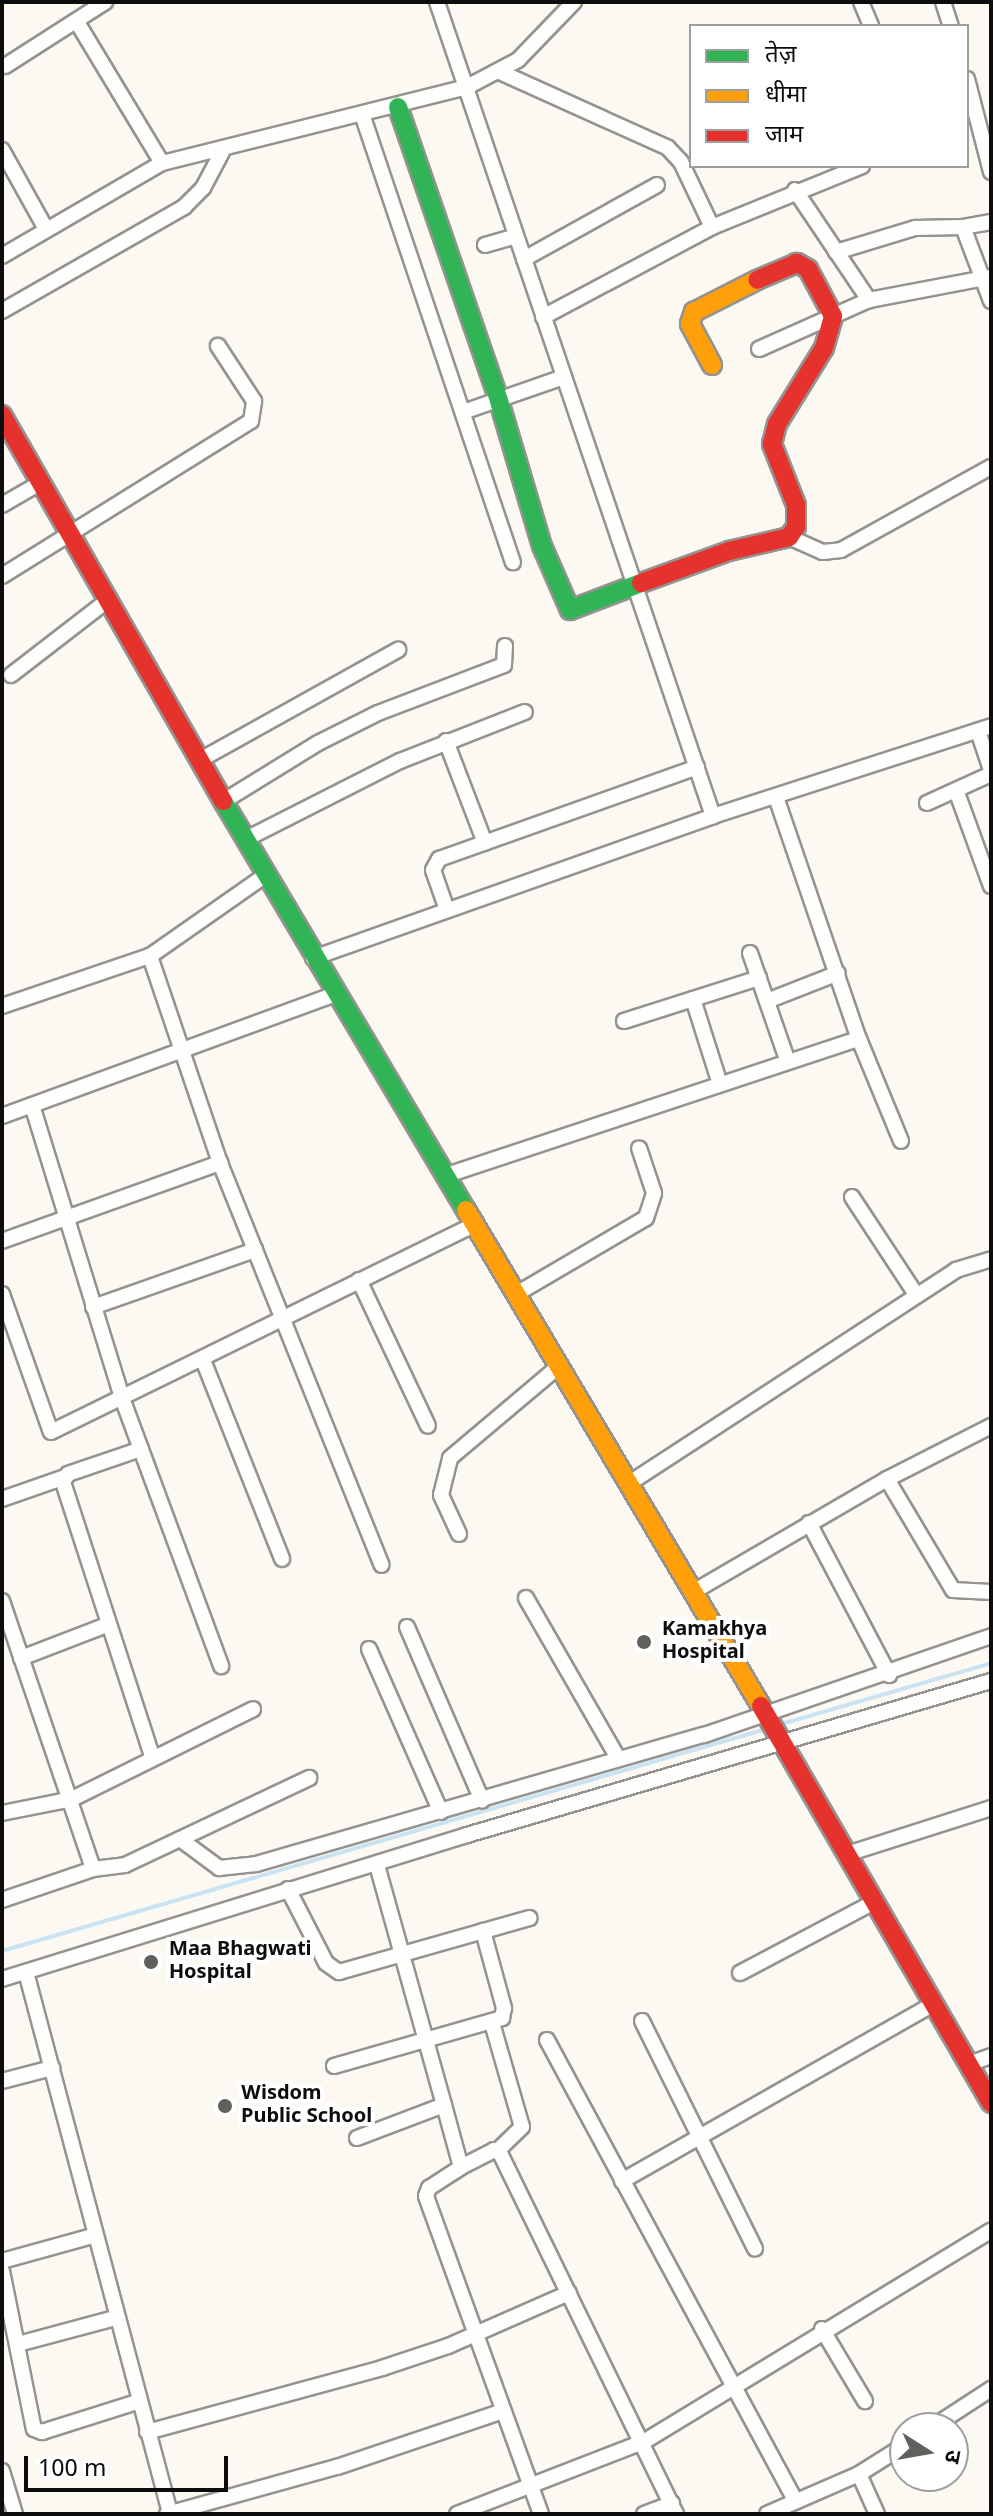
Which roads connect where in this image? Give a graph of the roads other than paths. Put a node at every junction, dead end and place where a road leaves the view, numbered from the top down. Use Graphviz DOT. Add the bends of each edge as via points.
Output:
graph roads {
  1 [pos="105,2"];
  2 [pos="437,2"];
  3 [pos="574,2"];
  4 [pos="861,2"];
  5 [pos="943,2"];
  6 [pos="77,22"];
  7 [pos="870,24"];
  8 [pos="950,24"];
  9 [pos="5,66"];
  10 [pos="500,72"];
  11 [pos="467,87"];
  12 [pos="969,87"];
  13 [pos="398,107"];
  14 [pos="362,114"];
  15 [pos="2,150"];
  16 [pos="222,152"];
  17 [pos="162,163"];
  18 [pos="856,168"];
  19 [pos="991,172"];
  20 [pos="657,185"];
  21 [pos="795,190"];
  22 [pos="991,222"];
  23 [pos="712,227"];
  24 [pos="963,227"];
  25 [pos="46,229"];
  26 [pos="516,236"];
  27 [pos="485,245"];
  28 [pos="836,252"];
  29 [pos="2,256"];
  30 [pos="524,259"];
  31 [pos="987,278"];
  32 [pos="869,300"];
  33 [pos="991,301"];
  34 [pos="2,311"];
  35 [pos="833,316"];
  36 [pos="543,317"];
  37 [pos="218,346"];
  38 [pos="759,349"];
  39 [pos="712,365"];
  40 [pos="564,377"];
  41 [pos="499,401"];
  42 [pos="463,412"];
  43 [pos="2,415"];
  44 [pos="991,467"];
  45 [pos="40,483"];
  46 [pos="2,505"];
  47 [pos="70,535"];
  48 [pos="789,537"];
  49 [pos="513,562"];
  50 [pos="2,576"];
  51 [pos="633,585"];
  52 [pos="108,600"];
  53 [pos="505,646"];
  54 [pos="398,650"];
  55 [pos="11,675"];
  56 [pos="525,712"];
  57 [pos="984,728"];
  58 [pos="446,741"];
  59 [pos="200,760"];
  60 [pos="697,767"];
  61 [pos="991,772"];
  62 [pos="956,790"];
  63 [pos="776,797"];
  64 [pos="224,801"];
  65 [pos="927,803"];
  66 [pos="713,816"];
  67 [pos="246,839"];
  68 [pos="485,843"];
  69 [pos="267,874"];
  70 [pos="991,886"];
  71 [pos="447,910"];
  72 [pos="750,953"];
  73 [pos="150,956"];
  74 [pos="313,958"];
  75 [pos="838,973"];
  76 [pos="759,978"];
  77 [pos="338,993"];
  78 [pos="693,999"];
  79 [pos="767,1001"];
  80 [pos="2,1006"];
  81 [pos="624,1021"];
  82 [pos="859,1039"];
  83 [pos="181,1048"];
  84 [pos="788,1062"];
  85 [pos="720,1084"];
  86 [pos="32,1105"];
  87 [pos="2,1116"];
  88 [pos="901,1141"];
  89 [pos="639,1148"];
  90 [pos="220,1163"];
  91 [pos="447,1175"];
  92 [pos="852,1197"];
  93 [pos="68,1218"];
  94 [pos="476,1224"];
  95 [pos="2,1241"];
  96 [pos="255,1250"];
  97 [pos="991,1259"];
  98 [pos="359,1280"];
  99 [pos="518,1293"];
  100 [pos="2,1294"];
  101 [pos="917,1296"];
  102 [pos="93,1307"];
  103 [pos="282,1320"];
  104 [pos="203,1360"];
  105 [pos="558,1367"];
  106 [pos="122,1398"];
  107 [pos="428,1426"];
  108 [pos="991,1426"];
  109 [pos="141,1449"];
  110 [pos="65,1477"];
  111 [pos="887,1479"];
  112 [pos="631,1482"];
  113 [pos="2,1499"];
  114 [pos="809,1523"];
  115 [pos="459,1534"];
  116 [pos="282,1559"];
  117 [pos="382,1565"];
  118 [pos="693,1592"];
  119 [pos="991,1592"];
  120 [pos="526,1598"];
  121 [pos="2,1601"];
  122 [pos="5,1620"];
  123 [pos="109,1624"];
  124 [pos="407,1627"];
  125 [pos="991,1636"];
  126 [pos="369,1649"];
  127 [pos="21,1658"];
  128 [pos="221,1666"];
  129 [pos="889,1675"];
  130 [pos="991,1681"];
  131 [pos="253,1709"];
  132 [pos="773,1727"];
  133 [pos="152,1756"];
  134 [pos="618,1758"];
  135 [pos="309,1778"];
  136 [pos="72,1799"];
  137 [pos="482,1800"];
  138 [pos="991,1808"];
  139 [pos="441,1812"];
  140 [pos="2,1813"];
  141 [pos="180,1839"];
  142 [pos="847,1854"];
  143 [pos="377,1865"];
  144 [pos="93,1869"];
  145 [pos="288,1889"];
  146 [pos="2,1900"];
  147 [pos="874,1902"];
  148 [pos="530,1918"];
  149 [pos="483,1931"];
  150 [pos="400,1952"];
  151 [pos="26,1972"];
  152 [pos="740,1973"];
  153 [pos="2,1979"];
  154 [pos="933,2004"];
  155 [pos="642,2021"];
  156 [pos="492,2023"];
  157 [pos="428,2040"];
  158 [pos="547,2040"];
  159 [pos="991,2056"];
  160 [pos="969,2064"];
  161 [pos="334,2066"];
  162 [pos="52,2068"];
  163 [pos="2,2081"];
  164 [pos="991,2103"];
  165 [pos="444,2105"];
  166 [pos="701,2137"];
  167 [pos="357,2138"];
  168 [pos="497,2151"];
  169 [pos="461,2167"];
  170 [pos="622,2181"];
  171 [pos="991,2231"];
  172 [pos="92,2236"];
  173 [pos="755,2249"];
  174 [pos="2,2261"];
  175 [pos="2,2271"];
  176 [pos="569,2293"];
  177 [pos="115,2318"];
  178 [pos="822,2329"];
  179 [pos="473,2335"];
  180 [pos="18,2344"];
  181 [pos="730,2385"];
  182 [pos="991,2389"];
  183 [pos="865,2401"];
  184 [pos="137,2402"];
  185 [pos="503,2411"];
  186 [pos="956,2412"];
  187 [pos="147,2432"];
  188 [pos="645,2441"];
  189 [pos="889,2455"];
  190 [pos="2,2471"];
  191 [pos="859,2474"];
  192 [pos="531,2487"];
  193 [pos="795,2500"];
  194 [pos="674,2508"];
  195 [pos="15,2514"];
  196 [pos="168,2514"];
  197 [pos="457,2514"];
  198 [pos="541,2514"];
  199 [pos="644,2514"];
  200 [pos="767,2514"];
  201 [pos="877,2514"];
  1 -- 6 [label="street"];
  2 -- 11 [label="street"];
  3 -- 10 [label="street"];
  4 -- 7 [label="street"];
  5 -- 8 [label="street"];
  6 -- 9 [label="street"];
  6 -- 17 [label="street"];
  10 -- 11 [label="street"];
  10 -- 23 [label="street" via="668,148"];
  11 -- 13 [label="street"];
  11 -- 26 [label="street"];
  12 -- 19 [label="street"];
  13 -- 14 [label="street"];
  13 -- 41 [label="main road"];
  14 -- 16 [label="street"];
  14 -- 42 [label="street"];
  15 -- 25 [label="street"];
  16 -- 17 [label="street"];
  16 -- 34 [label="street" via="203,188 184,207"];
  17 -- 25 [label="street"];
  18 -- 21 [label="street"];
  20 -- 30 [label="street"];
  21 -- 23 [label="street"];
  21 -- 28 [label="street"];
  22 -- 24 [label="street"];
  23 -- 36 [label="street"];
  24 -- 28 [label="street" via="915,228"];
  24 -- 31 [label="street"];
  25 -- 29 [label="street"];
  26 -- 27 [label="street"];
  26 -- 30 [label="street"];
  28 -- 32 [label="street"];
  30 -- 36 [label="street"];
  31 -- 32 [label="street"];
  31 -- 33 [label="street"];
  32 -- 35 [label="street"];
  35 -- 38 [label="street"];
  35 -- 39 [label="main road" via="808,269 797,263 784,266 690,318"];
  35 -- 48 [label="main road" via="824,348 777,424 772,444 798,516"];
  36 -- 40 [label="street"];
  37 -- 47 [label="street" via="254,401 251,421"];
  40 -- 41 [label="street"];
  40 -- 51 [label="street"];
  41 -- 42 [label="street"];
  41 -- 51 [label="main road" via="566,607 577,610"];
  42 -- 49 [label="street"];
  43 -- 45 [label="main road"];
  44 -- 48 [label="street" via="841,550 823,552"];
  45 -- 46 [label="street"];
  45 -- 47 [label="main road"];
  47 -- 50 [label="street"];
  47 -- 52 [label="main road"];
  48 -- 51 [label="main road"];
  51 -- 60 [label="street"];
  52 -- 55 [label="street"];
  52 -- 59 [label="main road"];
  53 -- 64 [label="street" via="504,665 378,713"];
  54 -- 59 [label="street"];
  56 -- 58 [label="street"];
  57 -- 61 [label="street"];
  57 -- 63 [label="street"];
  58 -- 67 [label="street"];
  58 -- 68 [label="street"];
  59 -- 64 [label="main road"];
  60 -- 66 [label="street"];
  60 -- 68 [label="street"];
  61 -- 62 [label="street"];
  62 -- 65 [label="street"];
  62 -- 70 [label="street"];
  63 -- 66 [label="street"];
  63 -- 75 [label="street"];
  64 -- 67 [label="main road"];
  66 -- 71 [label="street"];
  67 -- 69 [label="main road"];
  68 -- 71 [label="street" via="434,864"];
  69 -- 73 [label="street"];
  69 -- 74 [label="main road"];
  71 -- 74 [label="street"];
  72 -- 76 [label="street"];
  73 -- 80 [label="street"];
  73 -- 83 [label="street"];
  74 -- 77 [label="main road"];
  75 -- 79 [label="street"];
  75 -- 82 [label="street"];
  76 -- 78 [label="street"];
  76 -- 79 [label="street"];
  77 -- 83 [label="street"];
  77 -- 91 [label="main road"];
  78 -- 81 [label="street"];
  78 -- 85 [label="street"];
  79 -- 84 [label="street"];
  82 -- 84 [label="street"];
  82 -- 88 [label="street"];
  83 -- 86 [label="street"];
  83 -- 90 [label="street"];
  84 -- 85 [label="street"];
  85 -- 91 [label="street"];
  86 -- 87 [label="street"];
  86 -- 93 [label="street"];
  89 -- 99 [label="street" via="654,1193 646,1218"];
  90 -- 93 [label="street"];
  90 -- 96 [label="street"];
  91 -- 94 [label="main road"];
  92 -- 101 [label="street"];
  93 -- 95 [label="street"];
  93 -- 102 [label="street"];
  94 -- 98 [label="street"];
  94 -- 99 [label="main road"];
  96 -- 102 [label="street"];
  96 -- 103 [label="street"];
  97 -- 101 [label="street" via="956,1270"];
  98 -- 103 [label="street"];
  98 -- 107 [label="street"];
  99 -- 105 [label="main road"];
  100 -- 106 [label="street" via="47,1431"];
  101 -- 112 [label="street"];
  102 -- 106 [label="street"];
  103 -- 104 [label="street"];
  103 -- 117 [label="street"];
  104 -- 106 [label="street"];
  104 -- 116 [label="street"];
  105 -- 112 [label="main road"];
  105 -- 115 [label="street" via="450,1458 441,1495"];
  106 -- 109 [label="street"];
  108 -- 111 [label="street"];
  109 -- 110 [label="street"];
  109 -- 128 [label="street"];
  110 -- 113 [label="street"];
  110 -- 123 [label="street"];
  111 -- 114 [label="street"];
  111 -- 119 [label="street" via="953,1590"];
  112 -- 118 [label="main road"];
  114 -- 118 [label="street"];
  114 -- 129 [label="street"];
  118 -- 132 [label="main road"];
  120 -- 134 [label="street"];
  121 -- 122 [label="street"];
  122 -- 127 [label="street"];
  123 -- 127 [label="street"];
  123 -- 133 [label="street"];
  124 -- 137 [label="street"];
  125 -- 129 [label="street"];
  126 -- 139 [label="street"];
  127 -- 136 [label="street"];
  129 -- 132 [label="street"];
  130 -- 132 [label="street"];
  131 -- 133 [label="street"];
  132 -- 134 [label="street"];
  132 -- 142 [label="main road"];
  132 -- 143 [label="street"];
  133 -- 136 [label="street"];
  134 -- 137 [label="street"];
  135 -- 141 [label="street"];
  136 -- 140 [label="street"];
  136 -- 144 [label="street"];
  137 -- 139 [label="street"];
  138 -- 142 [label="street"];
  139 -- 141 [label="street" via="235,1869 209,1865"];
  141 -- 144 [label="street" via="114,1869"];
  142 -- 147 [label="main road"];
  143 -- 145 [label="street"];
  143 -- 150 [label="street"];
  144 -- 146 [label="street"];
  145 -- 150 [label="street" via="330,1968 339,1972"];
  145 -- 151 [label="street"];
  147 -- 152 [label="street"];
  147 -- 154 [label="main road"];
  148 -- 149 [label="street"];
  149 -- 150 [label="street"];
  149 -- 156 [label="street" via="504,2008 502,2018"];
  150 -- 157 [label="street"];
  151 -- 153 [label="street"];
  151 -- 162 [label="street"];
  154 -- 160 [label="main road"];
  154 -- 166 [label="street"];
  155 -- 166 [label="street"];
  156 -- 157 [label="street"];
  156 -- 168 [label="street" via="522,2127"];
  157 -- 161 [label="street"];
  157 -- 165 [label="street"];
  158 -- 170 [label="street"];
  159 -- 160 [label="street"];
  160 -- 164 [label="main road"];
  162 -- 163 [label="street"];
  162 -- 172 [label="street"];
  165 -- 167 [label="street"];
  165 -- 169 [label="street"];
  166 -- 170 [label="street"];
  166 -- 173 [label="street"];
  168 -- 169 [label="street"];
  168 -- 176 [label="street"];
  169 -- 179 [label="street" via="429,2188 426,2196"];
  170 -- 181 [label="street"];
  171 -- 178 [label="street"];
  172 -- 174 [label="street"];
  172 -- 177 [label="street"];
  175 -- 180 [label="street"];
  176 -- 179 [label="street"];
  176 -- 188 [label="street"];
  177 -- 180 [label="street"];
  177 -- 184 [label="street"];
  178 -- 181 [label="street"];
  178 -- 183 [label="street"];
  179 -- 185 [label="street"];
  179 -- 187 [label="street" via="382,2368"];
  180 -- 184 [label="street" via="31,2422 38,2432"];
  181 -- 188 [label="street"];
  181 -- 193 [label="street"];
  182 -- 186 [label="street"];
  184 -- 187 [label="street"];
  185 -- 192 [label="street"];
  185 -- 196 [label="street" via="337,2467"];
  187 -- 196 [label="street"];
  188 -- 192 [label="street"];
  188 -- 194 [label="street"];
  189 -- 191 [label="street"];
  190 -- 195 [label="street"];
  191 -- 193 [label="street"];
  191 -- 201 [label="street"];
  192 -- 197 [label="street"];
  192 -- 198 [label="street"];
  193 -- 200 [label="street"];
  194 -- 199 [label="street"];
}
